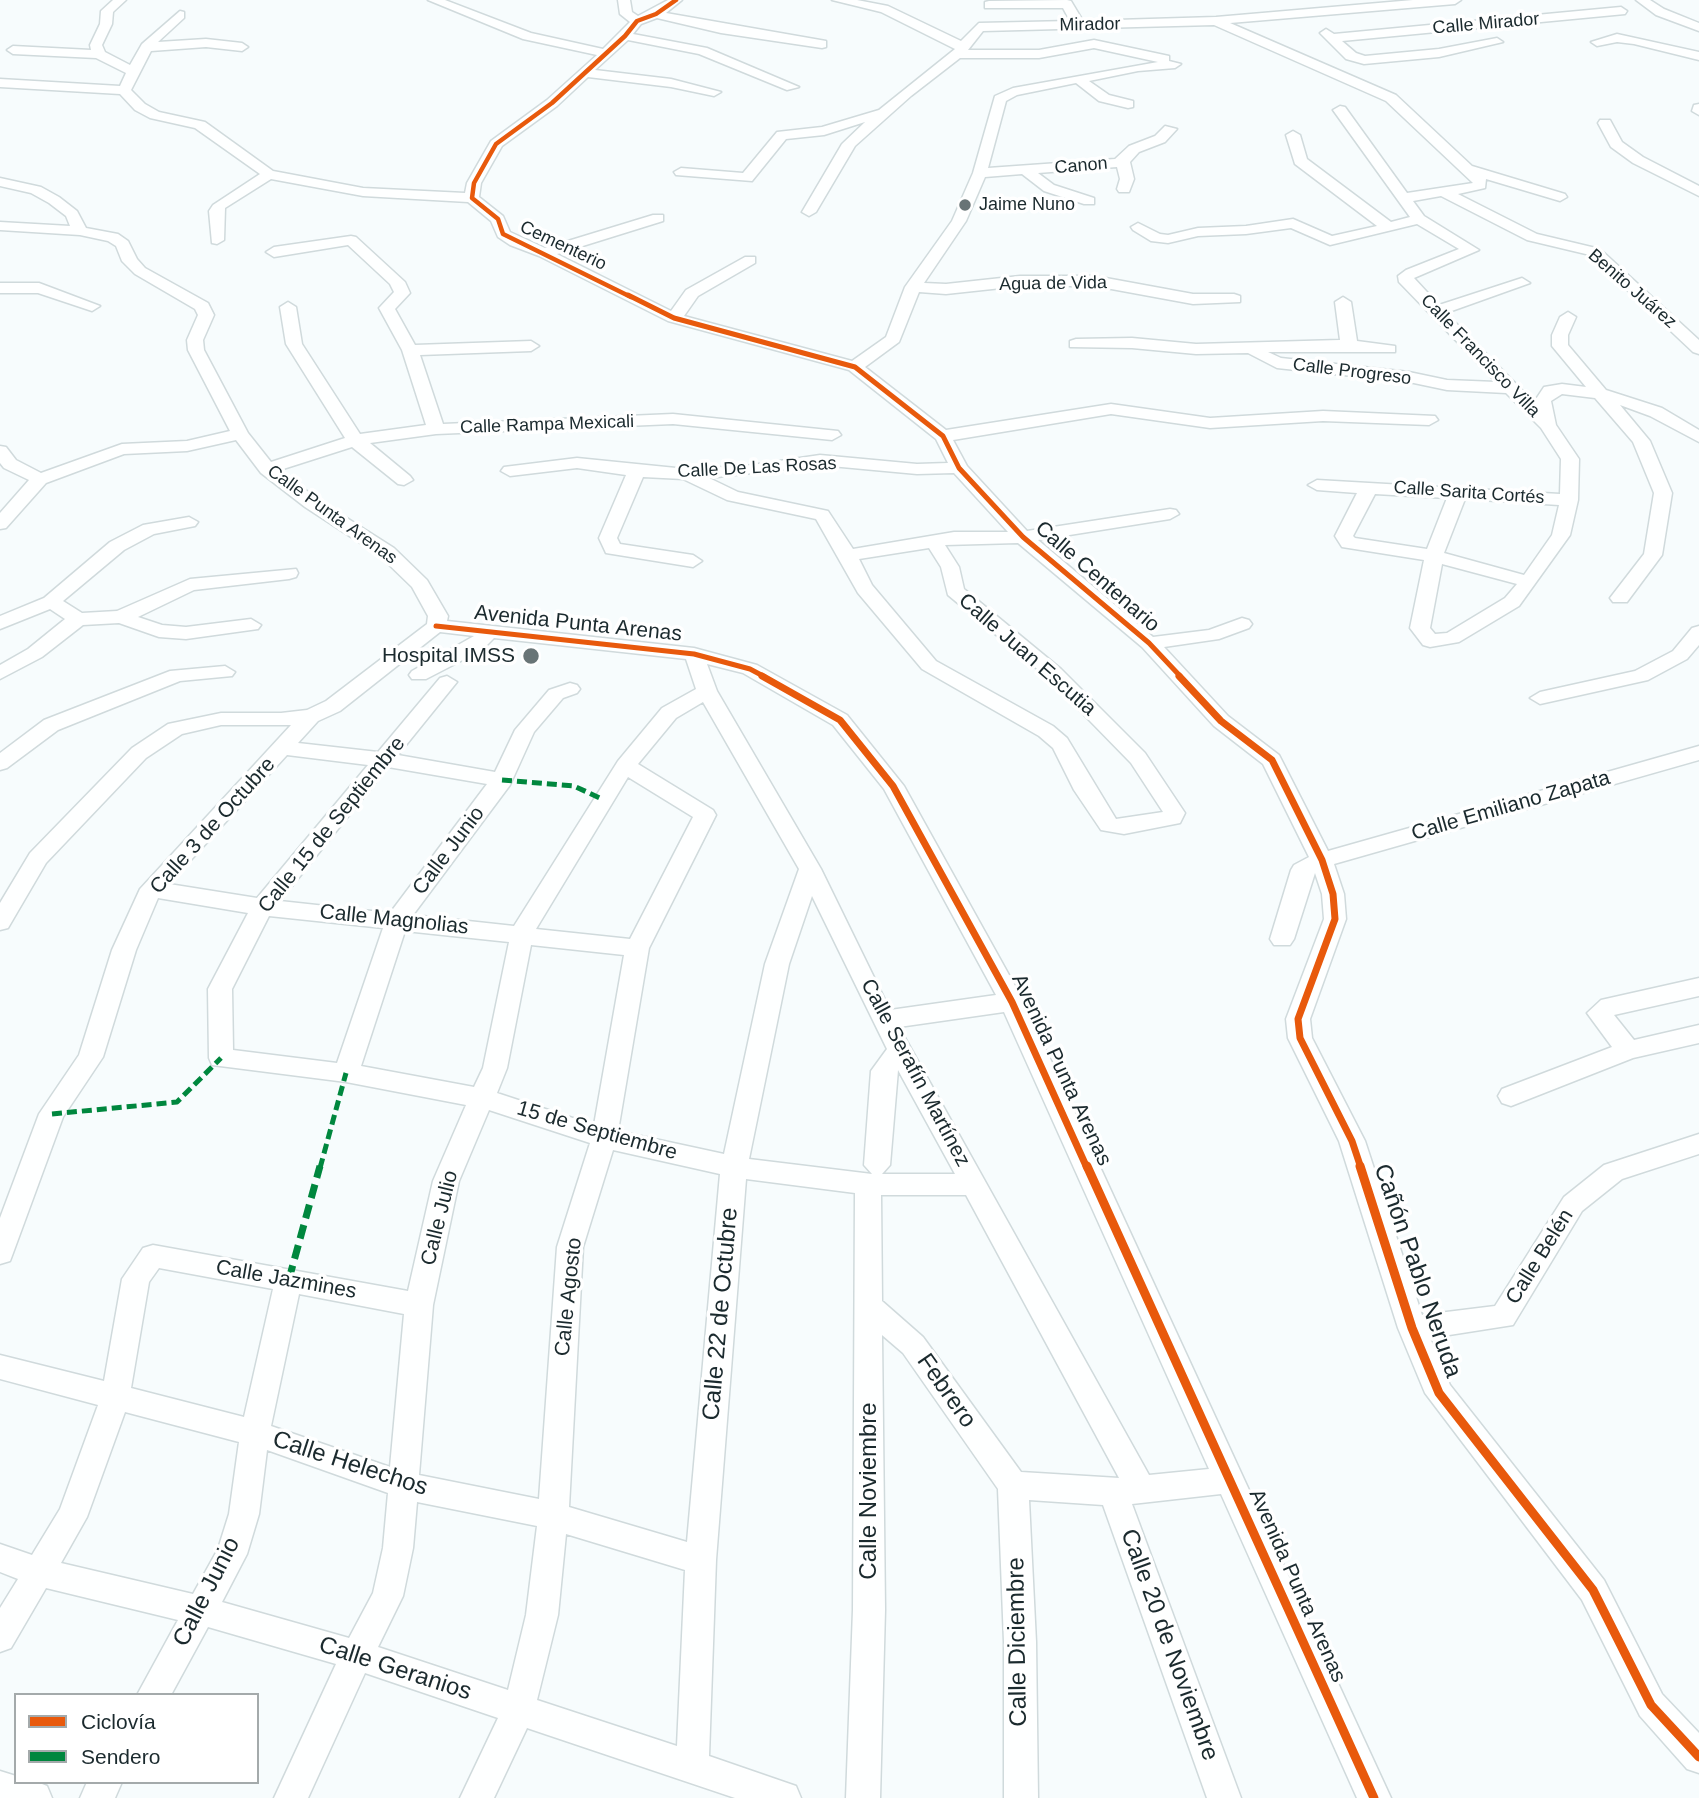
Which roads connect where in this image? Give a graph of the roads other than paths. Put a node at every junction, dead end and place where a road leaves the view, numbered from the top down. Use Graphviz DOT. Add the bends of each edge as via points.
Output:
graph roads {
  1 [pos="120,0"];
  2 [pos="434,0"];
  3 [pos="624,0"];
  4 [pos="676,0"];
  5 [pos="838,0"];
  6 [pos="1300,0"];
  7 [pos="1455,0"];
  8 [pos="1606,0"];
  9 [pos="1642,0"];
  10 [pos="989,5"];
  11 [pos="1311,13"];
  12 [pos="656,14"];
  13 [pos="180,15"];
  14 [pos="627,19"];
  15 [pos="1216,21"];
  16 [pos="708,25"];
  17 [pos="1079,25"];
  18 [pos="1699,27"];
  19 [pos="625,36"];
  20 [pos="603,37"];
  21 [pos="1332,38"];
  22 [pos="758,40"];
  23 [pos="1597,42"];
  24 [pos="1497,43"];
  25 [pos="822,44"];
  26 [pos="146,47"];
  27 [pos="242,47"];
  28 [pos="573,47"];
  29 [pos="13,50"];
  30 [pos="960,51"];
  31 [pos="604,53"];
  32 [pos="99,54"];
  33 [pos="1699,56"];
  34 [pos="133,72"];
  35 [pos="584,73"];
  36 [pos="1079,79"];
  37 [pos="0,83"];
  38 [pos="792,87"];
  39 [pos="124,90"];
  40 [pos="714,92"];
  41 [pos="1128,104"];
  42 [pos="1340,110"];
  43 [pos="886,111"];
  44 [pos="1605,123"];
  45 [pos="1170,130"];
  46 [pos="1293,135"];
  47 [pos="1123,161"];
  48 [pos="1471,170"];
  49 [pos="1027,171"];
  50 [pos="681,172"];
  51 [pos="981,173"];
  52 [pos="269,174"];
  53 [pos="0,182"];
  54 [pos="1125,189"];
  55 [pos="1443,192"];
  56 [pos="1699,193"];
  57 [pos="1560,197"];
  58 [pos="472,198"];
  59 [pos="1401,198"];
  60 [pos="1678,198"];
  61 [pos="1088,201"];
  62 [pos="809,212"];
  63 [pos="658,218"];
  64 [pos="1419,219"];
  65 [pos="0,226"];
  66 [pos="1138,227"];
  67 [pos="1389,228"];
  68 [pos="80,231"];
  69 [pos="218,240"];
  70 [pos="274,252"];
  71 [pos="544,253"];
  72 [pos="750,260"];
  73 [pos="1522,283"];
  74 [pos="913,287"];
  75 [pos="0,288"];
  76 [pos="1234,299"];
  77 [pos="1343,302"];
  78 [pos="92,306"];
  79 [pos="288,307"];
  80 [pos="1437,311"];
  81 [pos="1568,317"];
  82 [pos="674,318"];
  83 [pos="1076,344"];
  84 [pos="1349,345"];
  85 [pos="531,346"];
  86 [pos="1251,349"];
  87 [pos="1389,349"];
  88 [pos="1699,349"];
  89 [pos="410,350"];
  90 [pos="855,367"];
  91 [pos="1512,388"];
  92 [pos="1603,394"];
  93 [pos="1429,420"];
  94 [pos="1547,425"];
  95 [pos="436,429"];
  96 [pos="240,433"];
  97 [pos="832,435"];
  98 [pos="943,436"];
  99 [pos="1699,437"];
  100 [pos="355,440"];
  101 [pos="3,459"];
  102 [pos="959,468"];
  103 [pos="267,469"];
  104 [pos="510,471"];
  105 [pos="637,471"];
  106 [pos="686,474"];
  107 [pos="40,480"];
  108 [pos="404,480"];
  109 [pos="1317,485"];
  110 [pos="1370,487"];
  111 [pos="1459,491"];
  112 [pos="1569,500"];
  113 [pos="1170,514"];
  114 [pos="188,522"];
  115 [pos="0,524"];
  116 [pos="1023,537"];
  117 [pos="935,543"];
  118 [pos="848,555"];
  119 [pos="1434,556"];
  120 [pos="693,561"];
  121 [pos="289,573"];
  122 [pos="1530,582"];
  123 [pos="1620,598"];
  124 [pos="51,602"];
  125 [pos="121,617"];
  126 [pos="78,619"];
  127 [pos="0,624"];
  128 [pos="1242,624"];
  129 [pos="251,625"];
  130 [pos="436,626"];
  131 [pos="1699,632"];
  132 [pos="488,633"];
  133 [pos="1149,643"];
  134 [pos="694,654"];
  135 [pos="225,672"];
  136 [pos="0,673"];
  137 [pos="419,675"];
  138 [pos="447,682"];
  139 [pos="570,688"];
  140 [pos="707,691"];
  141 [pos="1540,698"];
  142 [pos="311,716"];
  143 [pos="284,748"];
  144 [pos="1699,753"];
  145 [pos="386,760"];
  146 [pos="0,763"];
  147 [pos="625,766"];
  148 [pos="502,780"];
  149 [pos="1322,860"];
  150 [pos="810,869"];
  151 [pos="151,889"];
  152 [pos="262,907"];
  153 [pos="1,914"];
  154 [pos="397,920"];
  155 [pos="522,933"];
  156 [pos="1282,939"];
  157 [pos="637,948"];
  158 [pos="1699,987"];
  159 [pos="1013,1002"];
  160 [pos="883,1020"];
  161 [pos="1699,1034"];
  162 [pos="900,1050"];
  163 [pos="1629,1050"];
  164 [pos="221,1058"];
  165 [pos="346,1073"];
  166 [pos="1511,1096"];
  167 [pos="481,1098"];
  168 [pos="604,1138"];
  169 [pos="1699,1144"];
  170 [pos="734,1167"];
  171 [pos="873,1174"];
  172 [pos="974,1185"];
  173 [pos="0,1253"];
  174 [pos="289,1279"];
  175 [pos="419,1304"];
  176 [pos="868,1307"];
  177 [pos="1412,1328"];
  178 [pos="0,1367"];
  179 [pos="115,1396"];
  180 [pos="255,1433"];
  181 [pos="1230,1480"];
  182 [pos="402,1485"];
  183 [pos="1013,1485"];
  184 [pos="1127,1490"];
  185 [pos="553,1516"];
  186 [pos="0,1558"];
  187 [pos="701,1560"];
  188 [pos="39,1572"];
  189 [pos="199,1609"];
  190 [pos="0,1637"];
  191 [pos="357,1655"];
  192 [pos="154,1693"];
  193 [pos="519,1709"];
  194 [pos="1699,1757"];
  195 [pos="692,1768"];
  196 [pos="0,1788"];
  197 [pos="35,1798"];
  198 [pos="291,1798"];
  199 [pos="477,1798"];
  200 [pos="784,1798"];
  201 [pos="863,1798"];
  202 [pos="1021,1798"];
  203 [pos="1224,1798"];
  204 [pos="1374,1798"];
  1 -- 32 [label="street" via="107,11 97,39"];
  2 -- 28 [label="street" via="527,36"];
  3 -- 14 [label="street"];
  4 -- 12 [label="street"];
  5 -- 30 [label="street" via="884,9 914,21"];
  6 -- 11 [label="street"];
  7 -- 11 [label="street, Mirador"];
  8 -- 21 [label="street, Calle Mirador" via="1621,11"];
  9 -- 18 [label="street"];
  10 -- 17 [label="street" via="1067,4"];
  11 -- 15 [label="street, Mirador"];
  11 -- 21 [label="street"];
  12 -- 14 [label="street"];
  12 -- 16 [label="street"];
  13 -- 26 [label="street"];
  14 -- 19 [label="street"];
  15 -- 17 [label="street, Mirador"];
  15 -- 48 [label="street" via="1391,98"];
  16 -- 22 [label="street"];
  16 -- 25 [label="street"];
  17 -- 30 [label="street, Mirador" via="979,27"];
  19 -- 31 [label="street"];
  19 -- 38 [label="street" via="702,51"];
  20 -- 28 [label="street"];
  21 -- 24 [label="street" via="1351,57 1364,60"];
  23 -- 33 [label="street" via="1634,40"];
  26 -- 27 [label="street" via="205,43"];
  26 -- 34 [label="street"];
  28 -- 31 [label="street"];
  29 -- 32 [label="street"];
  30 -- 36 [label="street" via="1039,54 1112,45 1175,64"];
  30 -- 43 [label="street, Mirador"];
  31 -- 35 [label="street"];
  32 -- 34 [label="street"];
  34 -- 39 [label="street"];
  35 -- 40 [label="street"];
  35 -- 58 [label="street" via="496,144 474,183"];
  36 -- 41 [label="street" via="1104,98"];
  36 -- 51 [label="street" via="1013,92 1000,99"];
  37 -- 39 [label="street"];
  39 -- 52 [label="street" via="155,115 188,121 213,132 232,151"];
  42 -- 59 [label="street"];
  43 -- 50 [label="street" via="824,131 782,135 747,178"];
  43 -- 62 [label="street, Mirador" via="849,144"];
  44 -- 56 [label="street" via="1616,144 1628,153"];
  45 -- 47 [label="street, Canon" via="1134,149"];
  46 -- 67 [label="street" via="1300,161"];
  47 -- 49 [label="street, Canon"];
  47 -- 54 [label="street"];
  48 -- 55 [label="street" via="1480,185"];
  48 -- 57 [label="street"];
  49 -- 51 [label="street, Canon"];
  49 -- 61 [label="street" via="1049,188"];
  51 -- 74 [label="street" via="958,221"];
  52 -- 58 [label="street" via="363,192"];
  52 -- 69 [label="street" via="220,205 216,211"];
  53 -- 68 [label="street" via="36,190 54,200 72,214"];
  55 -- 59 [label="street"];
  55 -- 88 [label="street, Benito Juárez" via="1532,237 1595,252"];
  56 -- 60 [label="street"];
  58 -- 71 [label="street, Cementerio" via="498,219 503,234"];
  59 -- 64 [label="street"];
  63 -- 71 [label="street"];
  64 -- 67 [label="street"];
  64 -- 80 [label="street, Calle Francisco Villa" via="1471,250 1406,276"];
  65 -- 68 [label="street, Calle Punta Arenas"];
  66 -- 67 [label="street" via="1156,238 1168,239 1229,225 1293,223 1330,241"];
  68 -- 96 [label="street, Calle Punta Arenas" via="113,237 123,244 139,271 202,306 206,315 195,340 196,350"];
  70 -- 89 [label="street" via="351,240 402,287 387,308"];
  71 -- 82 [label="street, Cementerio"];
  72 -- 82 [label="street" via="692,293"];
  73 -- 80 [label="street"];
  74 -- 76 [label="street, Agua de Vida" via="1096,281 1194,299"];
  74 -- 90 [label="street" via="892,339"];
  75 -- 78 [label="street" via="39,288"];
  77 -- 84 [label="street, Calle Progreso"];
  79 -- 100 [label="street" via="294,344"];
  80 -- 91 [label="street, Calle Francisco Villa"];
  81 -- 92 [label="street" via="1560,346"];
  82 -- 90 [label="street, Cementerio"];
  83 -- 86 [label="street"];
  84 -- 86 [label="street, Calle Progreso"];
  84 -- 87 [label="street, Calle Progreso"];
  85 -- 89 [label="street"];
  86 -- 91 [label="street, Calle Progreso" via="1277,363 1409,377 1447,386"];
  89 -- 95 [label="street"];
  90 -- 98 [label="street, Calle Centenario"];
  91 -- 94 [label="street, Calle Francisco Villa"];
  92 -- 94 [label="street" via="1550,391 1542,400"];
  92 -- 99 [label="street" via="1656,412"];
  92 -- 123 [label="street" via="1641,441 1663,493 1653,555"];
  93 -- 98 [label="street" via="1323,416 1210,423 1111,409"];
  94 -- 112 [label="street" via="1570,459"];
  95 -- 97 [label="street, Calle Rampa Mexicali" via="673,419"];
  95 -- 100 [label="street, Calle Rampa Mexicali"];
  96 -- 103 [label="street, Calle Punta Arenas"];
  96 -- 107 [label="street" via="187,446 121,449"];
  98 -- 102 [label="street, Calle Centenario"];
  100 -- 103 [label="street, Calle Rampa Mexicali"];
  100 -- 108 [label="street"];
  101 -- 107 [label="street"];
  102 -- 106 [label="street, Calle De Las Rosas" via="820,460"];
  102 -- 116 [label="street, Calle Centenario"];
  103 -- 130 [label="street, Calle Punta Arenas" via="387,552 420,584 438,615"];
  104 -- 105 [label="street, Calle De Las Rosas" via="577,463"];
  105 -- 106 [label="street, Calle De Las Rosas"];
  105 -- 120 [label="street" via="608,538 613,549"];
  106 -- 118 [label="street, Calle Juan Escutia" via="733,496 822,515"];
  107 -- 115 [label="street"];
  109 -- 110 [label="street, Calle Sarita Cortés"];
  110 -- 111 [label="street, Calle Sarita Cortés"];
  110 -- 119 [label="street" via="1344,540"];
  111 -- 112 [label="street, Calle Sarita Cortés"];
  111 -- 119 [label="street"];
  112 -- 122 [label="street" via="1561,535"];
  113 -- 116 [label="street"];
  114 -- 124 [label="street" via="149,529 117,546"];
  116 -- 117 [label="street" via="954,538"];
  116 -- 133 [label="street, Calle Centenario"];
  117 -- 118 [label="street"];
  117 -- 118 [label="street, Calle Juan Escutia" via="950,567 955,591 1054,673 1138,758 1174,813 1172,818 1124,827 1109,825 1060,743 929,665 864,589"];
  119 -- 122 [label="street"];
  119 -- 122 [label="street" via="1420,628 1430,641 1440,642 1462,632 1512,602"];
  121 -- 125 [label="street" via="190,585"];
  124 -- 126 [label="street"];
  124 -- 127 [label="street"];
  125 -- 126 [label="street"];
  125 -- 129 [label="street" via="159,631 187,633"];
  126 -- 136 [label="street"];
  128 -- 133 [label="street" via="1212,635"];
  130 -- 132 [label="street, Avenida Punta Arenas"];
  130 -- 142 [label="street" via="333,706"];
  131 -- 141 [label="street" via="1680,655 1642,676"];
  132 -- 134 [label="street, Avenida Punta Arenas"];
  132 -- 137 [label="street" via="475,646"];
  133 -- 149 [label="street, Calle Centenario" via="1221,721 1272,760"];
  134 -- 140 [label="street, Calle Serafín Martínez"];
  134 -- 159 [label="street, Avenida Punta Arenas" via="750,669 840,720 893,786"];
  135 -- 146 [label="street" via="177,675 51,726"];
  138 -- 145 [label="street, Calle 15 de Septiembre"];
  139 -- 148 [label="street, Calle Junio" via="556,694 525,730"];
  140 -- 147 [label="street, Calle Julio" via="668,713"];
  140 -- 150 [label="street, Calle Serafín Martínez"];
  142 -- 143 [label="street, Calle 3 de Octubre"];
  142 -- 153 [label="street" via="221,719 175,729 139,753 38,859"];
  143 -- 145 [label="street"];
  143 -- 151 [label="street, Calle 3 de Octubre"];
  144 -- 149 [label="street, Calle Emiliano Zapata"];
  145 -- 148 [label="street"];
  145 -- 152 [label="street, Calle 15 de Septiembre"];
  147 -- 155 [label="street, Calle Julio"];
  147 -- 157 [label="street, Calle Agosto" via="705,816"];
  148 -- 154 [label="street, Calle Junio"];
  149 -- 156 [label="street" via="1302,870"];
  149 -- 177 [label="street, Cañón Pablo Neruda" via="1335,919 1298,1019 1300,1038 1352,1141"];
  150 -- 160 [label="street, Calle Serafín Martínez"];
  150 -- 170 [label="street, Calle 22 de Octubre" via="776,964"];
  151 -- 152 [label="street, Calle Magnolias"];
  151 -- 173 [label="street, Calle 3 de Octubre" via="124,950 91,1057 52,1114"];
  152 -- 154 [label="street, Calle Magnolias"];
  152 -- 164 [label="street, Calle 15 de Septiembre" via="220,989"];
  154 -- 155 [label="street, Calle Magnolias"];
  154 -- 165 [label="street, Calle Junio"];
  155 -- 157 [label="street, Calle Magnolias"];
  155 -- 167 [label="street, Calle Julio" via="498,1055"];
  157 -- 168 [label="street, Calle Agosto"];
  158 -- 163 [label="street" via="1609,1006 1598,1013"];
  159 -- 160 [label="street"];
  159 -- 181 [label="street, Avenida Punta Arenas"];
  160 -- 162 [label="street, Calle Serafín Martínez"];
  161 -- 163 [label="street"];
  162 -- 171 [label="street, Calle Noviembre" via="883,1071"];
  162 -- 172 [label="street, Calle Serafín Martínez"];
  163 -- 166 [label="street"];
  164 -- 165 [label="street, 15 de Septiembre"];
  165 -- 167 [label="street, 15 de Septiembre"];
  167 -- 168 [label="street, 15 de Septiembre"];
  167 -- 175 [label="street, Calle Julio" via="446,1181"];
  168 -- 170 [label="street, 15 de Septiembre"];
  168 -- 185 [label="street, Calle Agosto" via="570,1247"];
  169 -- 177 [label="street, Calle Belén" via="1613,1172 1573,1204 1503,1317"];
  170 -- 171 [label="street, 15 de Septiembre"];
  170 -- 187 [label="street, Calle 22 de Octubre"];
  171 -- 172 [label="street, 15 de Septiembre"];
  171 -- 176 [label="street, Calle Noviembre"];
  172 -- 184 [label="street, Calle Serafín Martínez"];
  174 -- 175 [label="street, Calle Jazmines"];
  174 -- 179 [label="street, Calle Jazmines" via="153,1256 136,1279"];
  174 -- 180 [label="street, Calle Junio"];
  175 -- 182 [label="street, Calle Julio"];
  176 -- 183 [label="street, Febrero" via="913,1345"];
  176 -- 201 [label="street, Calle Noviembre" via="870,1610"];
  177 -- 194 [label="street, Cañón Pablo Neruda" via="1440,1393 1593,1590 1651,1705"];
  178 -- 179 [label="street, Calle Helechos"];
  179 -- 180 [label="street, Calle Helechos"];
  179 -- 188 [label="street" via="72,1517"];
  180 -- 182 [label="street, Calle Helechos"];
  180 -- 189 [label="street, Calle Junio" via="244,1514 232,1554"];
  181 -- 184 [label="street"];
  181 -- 204 [label="street, Avenida Punta Arenas"];
  182 -- 185 [label="street, Calle Helechos"];
  182 -- 191 [label="street, Calle Julio" via="398,1548 388,1596"];
  183 -- 184 [label="street"];
  183 -- 202 [label="street, Calle Diciembre"];
  184 -- 203 [label="street, Calle 20 de Noviembre"];
  185 -- 187 [label="street, Calle Helechos"];
  185 -- 193 [label="street, Calle Agosto" via="542,1615"];
  186 -- 188 [label="street, Calle Geranios"];
  187 -- 195 [label="street, Calle 22 de Octubre"];
  188 -- 189 [label="street, Calle Geranios"];
  188 -- 190 [label="street"];
  189 -- 191 [label="street, Calle Geranios"];
  189 -- 192 [label="street, Calle Junio"];
  191 -- 193 [label="street, Calle Geranios"];
  191 -- 198 [label="street, Calle Julio"];
  193 -- 195 [label="street, Calle Geranios"];
  193 -- 199 [label="street, Calle Agosto"];
  195 -- 200 [label="street, Calle Geranios"];
  196 -- 197 [label="street"];
}
